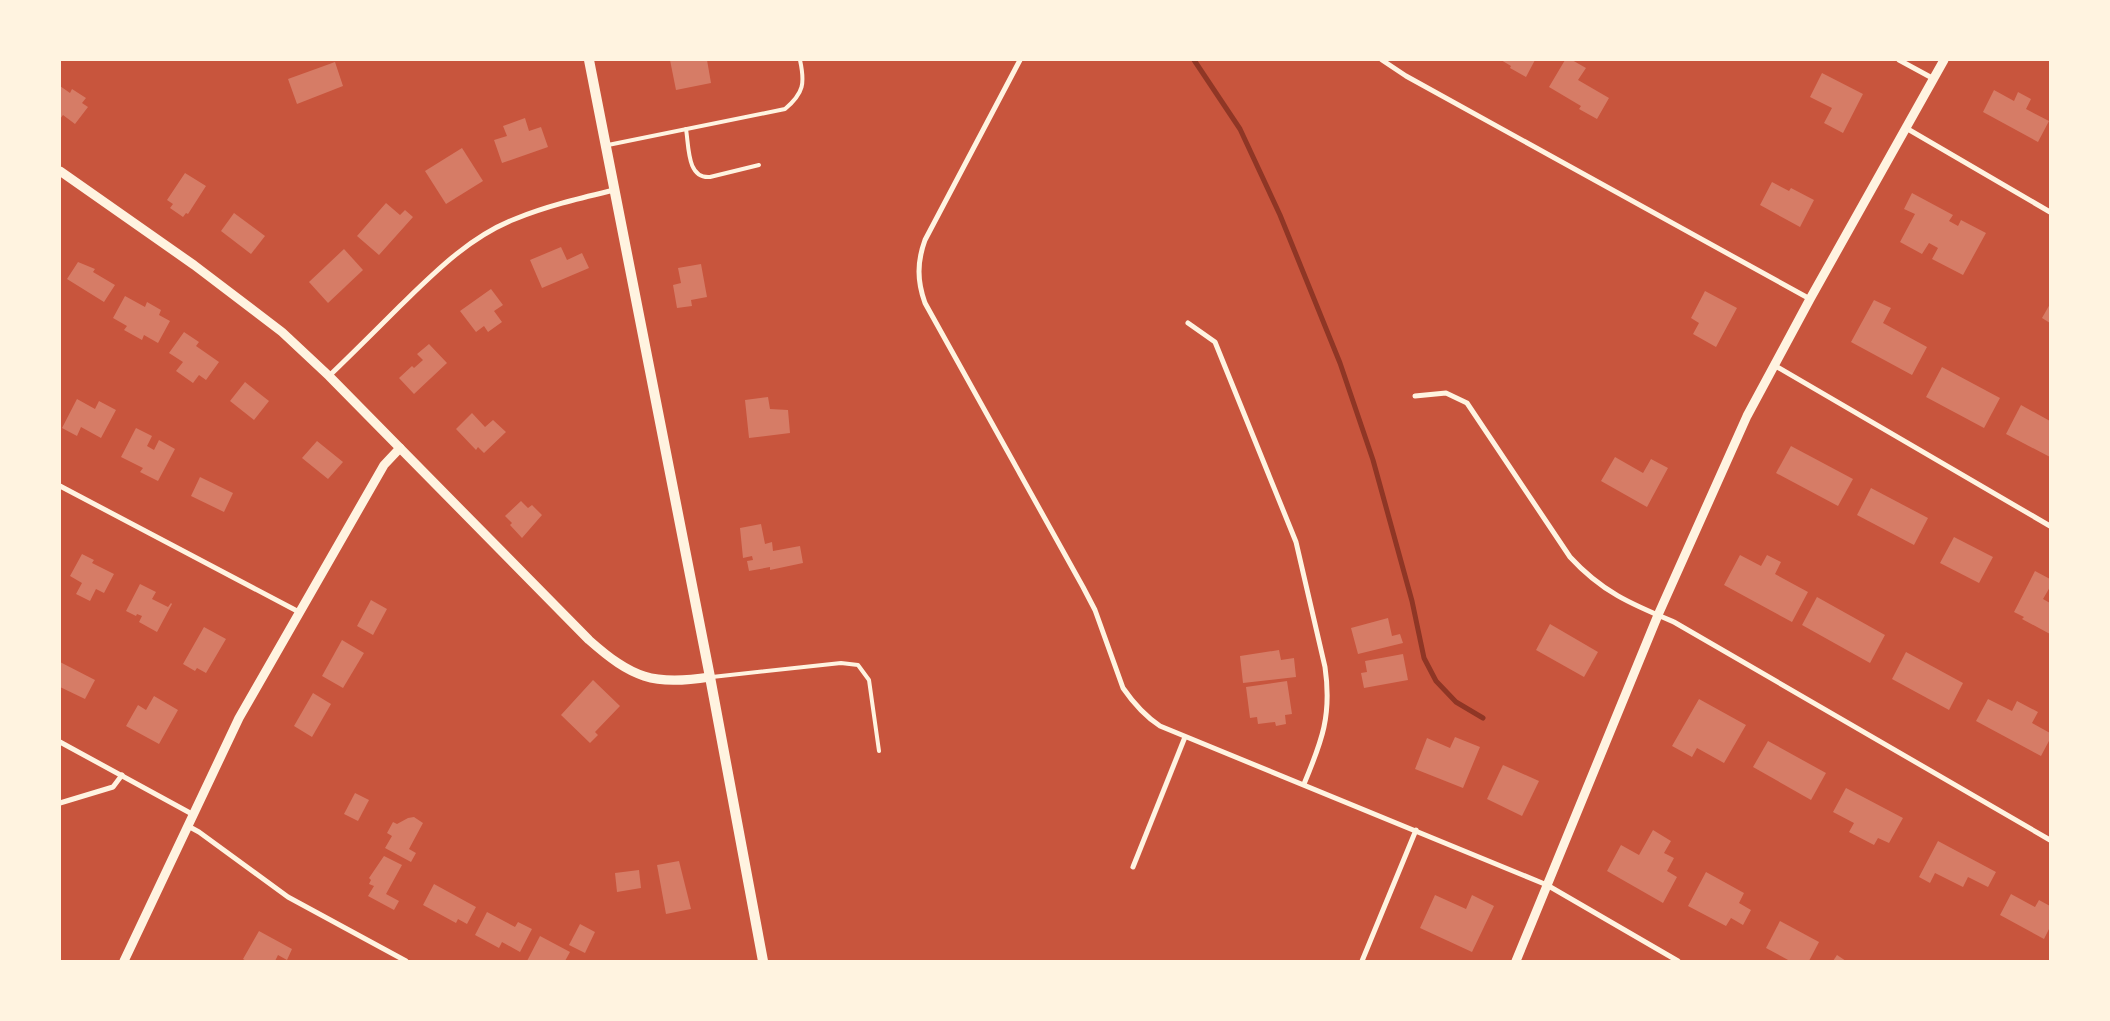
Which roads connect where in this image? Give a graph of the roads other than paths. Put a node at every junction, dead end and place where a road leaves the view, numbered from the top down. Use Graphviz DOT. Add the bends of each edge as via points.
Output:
graph roads {
  1 [pos="589,60"];
  2 [pos="800,60"];
  3 [pos="1020,60"];
  4 [pos="1382,60"];
  5 [pos="1899,60"];
  6 [pos="1944,60"];
  7 [pos="1934,79"];
  8 [pos="1906,128"];
  9 [pos="686,129"];
  10 [pos="606,146"];
  11 [pos="759,165"];
  12 [pos="60,171"];
  13 [pos="614,190"];
  14 [pos="2050,212"];
  15 [pos="1810,299"];
  16 [pos="1188,323"];
  17 [pos="1774,365"];
  18 [pos="329,376"];
  19 [pos="1415,396"];
  20 [pos="400,448"];
  21 [pos="60,486"];
  22 [pos="2050,526"];
  23 [pos="299,612"];
  24 [pos="1658,615"];
  25 [pos="710,677"];
  26 [pos="1184,737"];
  27 [pos="60,742"];
  28 [pos="879,751"];
  29 [pos="122,775"];
  30 [pos="1304,784"];
  31 [pos="60,803"];
  32 [pos="192,814"];
  33 [pos="187,826"];
  34 [pos="1416,830"];
  35 [pos="2050,840"];
  36 [pos="1132,867"];
  37 [pos="1547,885"];
  38 [pos="124,961"];
  39 [pos="406,961"];
  40 [pos="763,961"];
  41 [pos="1362,961"];
  42 [pos="1516,961"];
  43 [pos="1678,961"];
  1 -- 10 [label="main road"];
  2 -- 9 [label="lane" via="803,84 797,99 785,109"];
  3 -- 26 [label="street" via="925,240 918,282 938,328 1095,610 1131,700 1149,719"];
  4 -- 15 [label="street" via="1414,81"];
  5 -- 7 [label="street"];
  6 -- 7 [label="street"];
  7 -- 8 [label="street"];
  8 -- 14 [label="street"];
  8 -- 15 [label="street"];
  9 -- 10 [label="lane"];
  9 -- 11 [label="lane" via="693,169 702,178"];
  10 -- 13 [label="main road"];
  12 -- 18 [label="street" via="248,305"];
  13 -- 18 [label="street" via="514,219 479,238 432,274"];
  13 -- 25 [label="main road"];
  15 -- 17 [label="street"];
  16 -- 30 [label="street" via="1215,342 1296,542 1328,688 1321,744"];
  17 -- 22 [label="street"];
  17 -- 24 [label="street" via="1727,458"];
  18 -- 20 [label="street"];
  19 -- 24 [label="street" via="1446,393 1467,402 1570,557 1586,575 1610,593"];
  20 -- 23 [label="street" via="384,465"];
  20 -- 25 [label="street" via="612,660 648,678 667,681"];
  21 -- 23 [label="street"];
  23 -- 32 [label="street" via="239,718"];
  24 -- 35 [label="street"];
  24 -- 37 [label="street"];
  25 -- 28 [label="lane" via="841,663 858,665 869,680"];
  25 -- 40 [label="main road"];
  26 -- 30 [label="street"];
  26 -- 36 [label="street"];
  27 -- 29 [label="street"];
  29 -- 31 [label="street" via="113,787"];
  29 -- 32 [label="street"];
  30 -- 34 [label="street"];
  32 -- 33 [label="street"];
  33 -- 38 [label="street"];
  33 -- 39 [label="street" via="200,832 288,897"];
  34 -- 37 [label="street"];
  34 -- 41 [label="street"];
  37 -- 42 [label="street"];
  37 -- 43 [label="street"];
}
